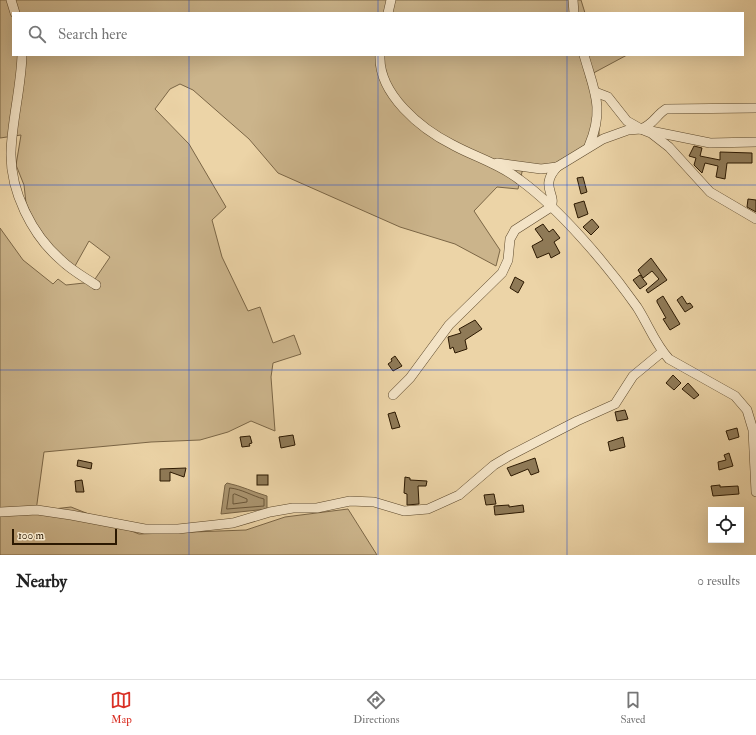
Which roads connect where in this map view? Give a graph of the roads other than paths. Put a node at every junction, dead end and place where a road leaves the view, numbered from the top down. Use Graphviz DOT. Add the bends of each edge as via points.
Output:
graph roads {
  1 [pos="11,0"];
  2 [pos="391,0"];
  3 [pos="573,0"];
  4 [pos="15,12"];
  5 [pos="388,12"];
  6 [pos="574,12"];
  7 [pos="22,56"];
  8 [pos="380,56"];
  9 [pos="584,56"];
  10 [pos="595,92"];
  11 [pos="756,108"];
  12 [pos="641,129"];
  13 [pos="756,142"];
  14 [pos="589,146"];
  15 [pos="490,162"];
  16 [pos="557,167"];
  17 [pos="551,207"];
  18 [pos="756,219"];
  19 [pos="96,285"];
  20 [pos="662,352"];
  21 [pos="393,395"];
  22 [pos="752,410"];
  23 [pos="756,492"];
  24 [pos="0,512"];
  1 -- 4 [label="street"];
  2 -- 5 [label="street"];
  3 -- 6 [label="street"];
  7 -- 19 [label="street" via="22,74 11,151 12,175 23,208 47,245 61,260"];
  8 -- 15 [label="street" via="382,73 401,106 438,137"];
  9 -- 10 [label="street"];
  10 -- 12 [label="street" via="608,97 627,121"];
  10 -- 14 [label="street" via="598,112 594,135"];
  11 -- 12 [label="street" via="666,109 653,123"];
  12 -- 13 [label="street" via="710,143"];
  12 -- 14 [label="street" via="615,134"];
  12 -- 18 [label="street" via="651,133 669,147 710,192"];
  14 -- 16 [label="street"];
  15 -- 16 [label="street" via="541,169"];
  15 -- 17 [label="street" via="520,179"];
  16 -- 17 [label="street" via="548,183 553,202"];
  17 -- 20 [label="street" via="627,293"];
  17 -- 21 [label="street" via="515,230 510,239 508,260 502,273 449,325 410,378"];
  20 -- 22 [label="street" via="675,363 735,396"];
  20 -- 24 [label="street" via="633,376 615,404 577,420 509,456 494,465 459,495 428,509 404,511 374,502 350,501 317,508 293,508 270,512 233,523 178,529 145,529 37,510"];
  22 -- 23 [label="street"];
}
